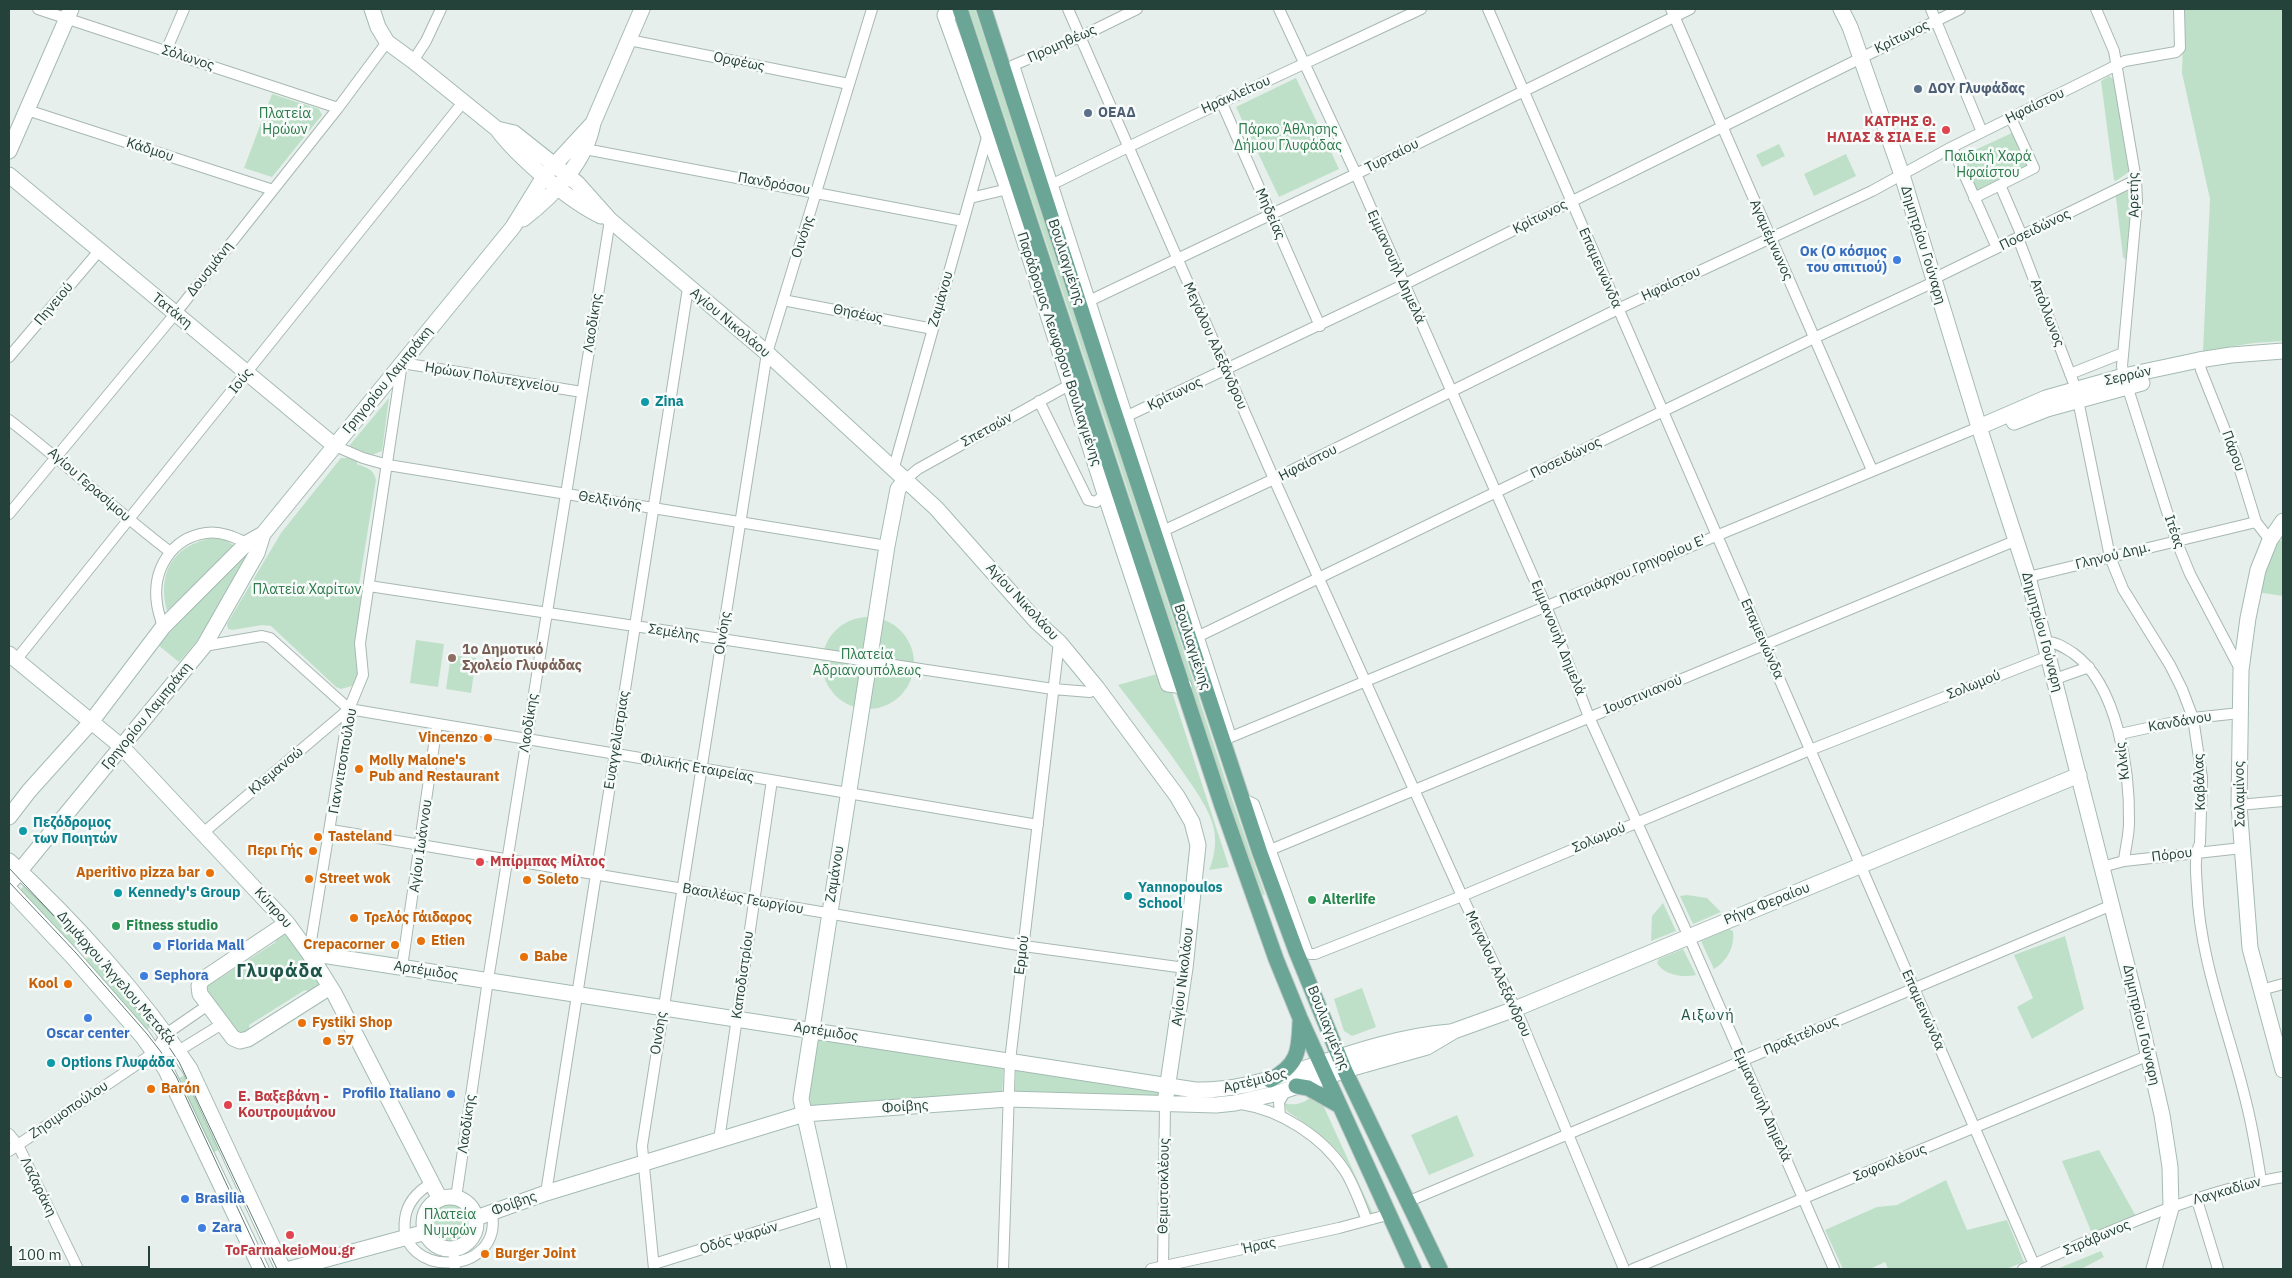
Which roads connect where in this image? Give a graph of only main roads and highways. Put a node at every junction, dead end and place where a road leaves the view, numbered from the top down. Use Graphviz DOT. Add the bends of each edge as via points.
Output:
graph roads {
  1 [pos="984,9"];
  2 [pos="951,10"];
  3 [pos="1297,924"];
  4 [pos="1296,951"];
  5 [pos="1300,1018"];
  6 [pos="1270,1080"];
  7 [pos="1292,1088"];
  8 [pos="1340,1106"];
  9 [pos="1414,1269"];
  10 [pos="1440,1269"];
  1 -- 4 [label="main road, Βουλιαγμένης" via="1146,490 1242,798"];
  2 -- 5 [label="main road, Βουλιαγμένης" via="1232,834"];
  3 -- 4 [label="main road"];
  4 -- 10 [label="main road, Βουλιαγμένης" via="1342,1064"];
  5 -- 6 [label="main road" via="1297,1055 1284,1073"];
  5 -- 8 [label="main road, Βουλιαγμένης"];
  7 -- 8 [label="main road" via="1308,1088"];
  8 -- 9 [label="main road, Βουλιαγμένης"];
}
